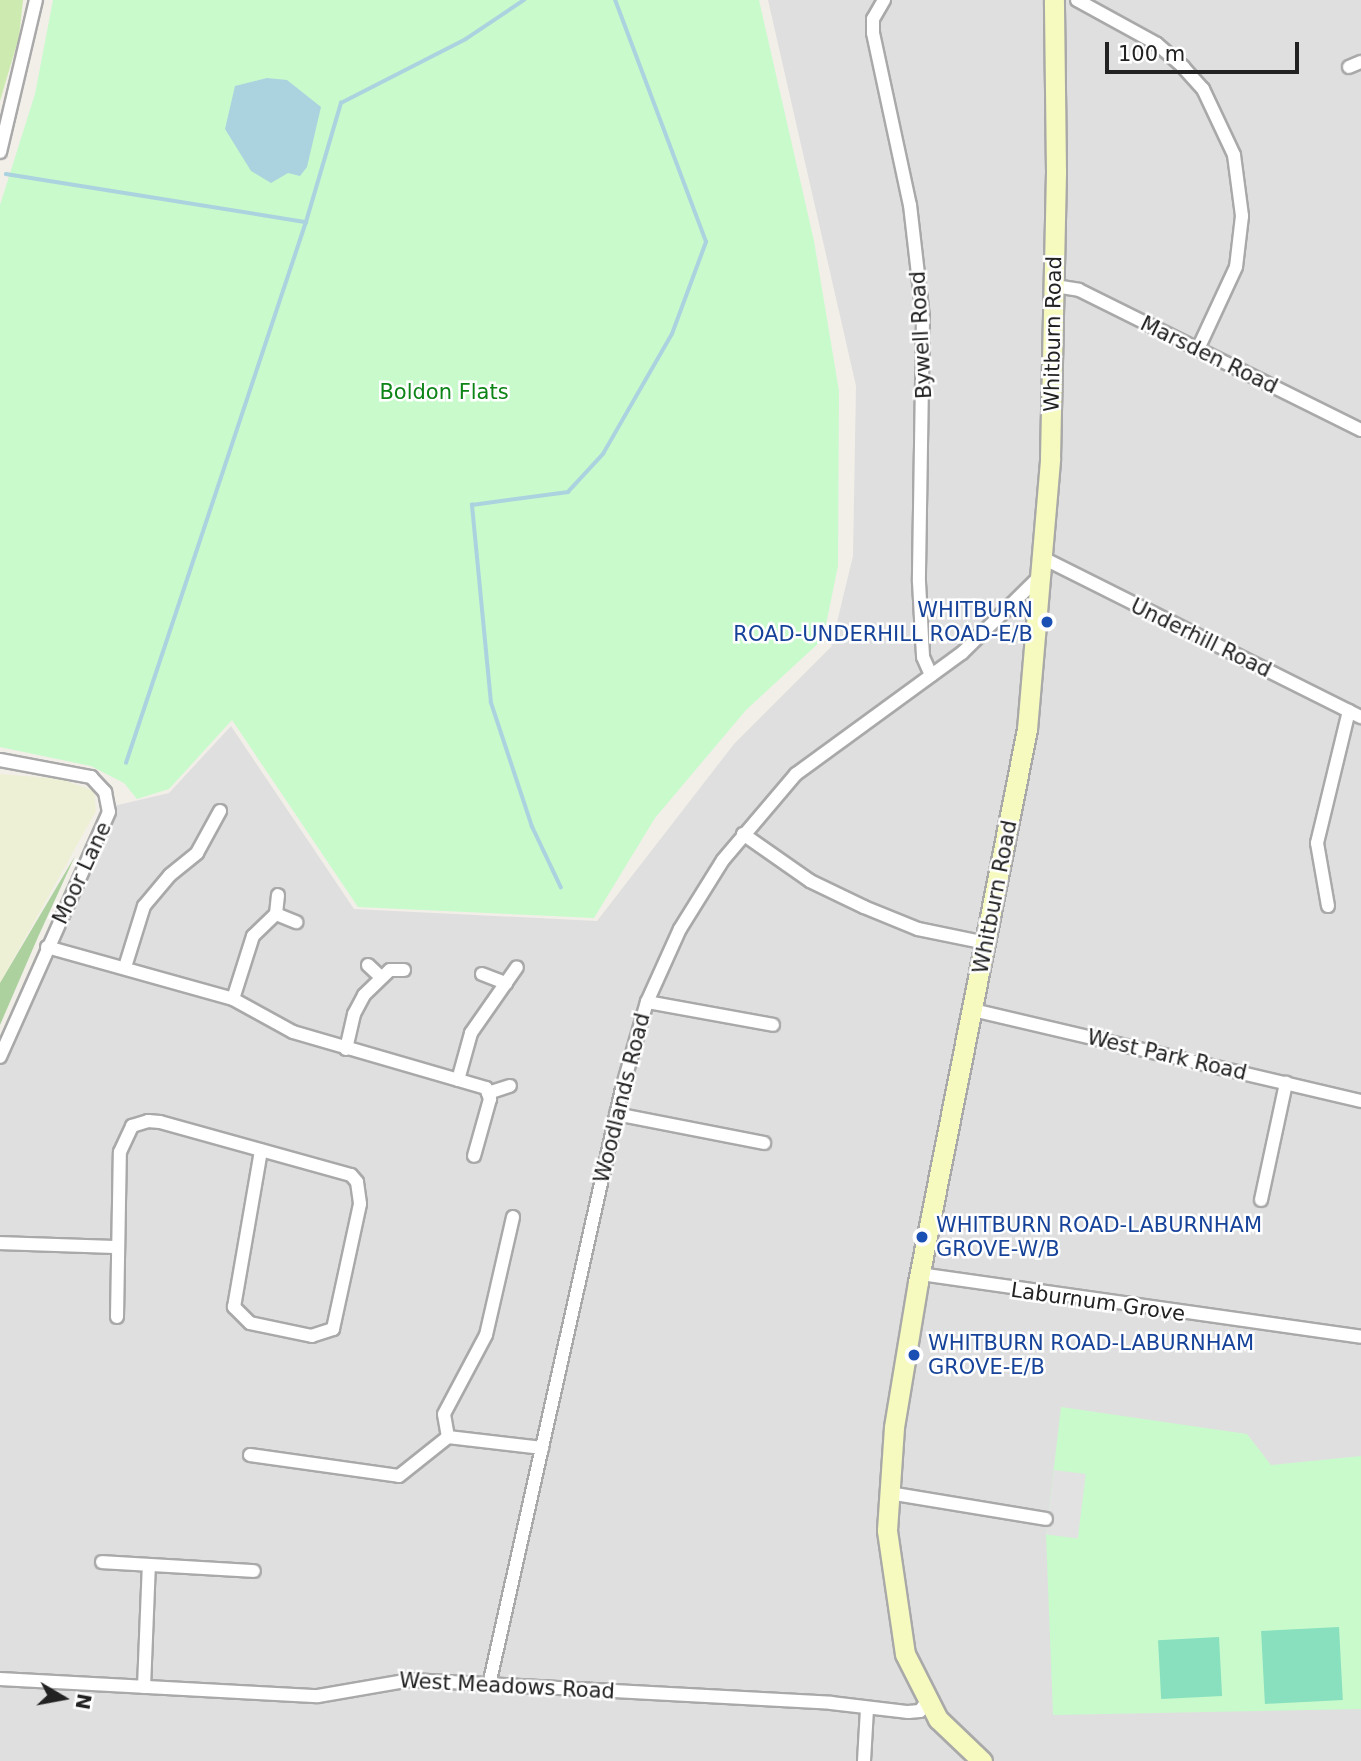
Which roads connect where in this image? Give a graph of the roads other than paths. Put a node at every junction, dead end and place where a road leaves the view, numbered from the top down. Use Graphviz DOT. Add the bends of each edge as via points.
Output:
graph roads {
  1 [pos="36,0"];
  2 [pos="1054,0"];
  3 [pos="1077,0"];
  4 [pos="880,1"];
  5 [pos="0,152"];
  6 [pos="1055,286"];
  7 [pos="1198,349"];
  8 [pos="1361,430"];
  9 [pos="1041,557"];
  10 [pos="1039,577"];
  11 [pos="931,675"];
  12 [pos="1355,714"];
  13 [pos="0,760"];
  14 [pos="220,811"];
  15 [pos="743,834"];
  16 [pos="278,895"];
  17 [pos="1328,906"];
  18 [pos="276,914"];
  19 [pos="296,922"];
  20 [pos="986,943"];
  21 [pos="47,947"];
  22 [pos="368,965"];
  23 [pos="125,967"];
  24 [pos="517,967"];
  25 [pos="404,970"];
  26 [pos="482,974"];
  27 [pos="381,977"];
  28 [pos="506,984"];
  29 [pos="233,999"];
  30 [pos="647,1002"];
  31 [pos="973,1010"];
  32 [pos="773,1025"];
  33 [pos="346,1049"];
  34 [pos="0,1057"];
  35 [pos="458,1080"];
  36 [pos="1286,1083"];
  37 [pos="510,1086"];
  38 [pos="488,1093"];
  39 [pos="1361,1101"];
  40 [pos="616,1114"];
  41 [pos="764,1143"];
  42 [pos="261,1150"];
  43 [pos="474,1156"];
  44 [pos="1261,1200"];
  45 [pos="513,1217"];
  46 [pos="0,1243"];
  47 [pos="116,1247"];
  48 [pos="920,1274"];
  49 [pos="117,1317"];
  50 [pos="1361,1337"];
  51 [pos="448,1437"];
  52 [pos="542,1447"];
  53 [pos="250,1455"];
  54 [pos="889,1493"];
  55 [pos="1046,1519"];
  56 [pos="102,1562"];
  57 [pos="149,1565"];
  58 [pos="254,1571"];
  59 [pos="0,1679"];
  60 [pos="489,1685"];
  61 [pos="144,1687"];
  62 [pos="927,1701"];
  63 [pos="867,1709"];
  64 [pos="864,1761"];
  65 [pos="982,1761"];
  1 -- 5 [label="street"];
  2 -- 6 [label="main road, Whitburn Road"];
  3 -- 7 [label="street" via="1157,44 1183,67 1203,89 1234,155 1242,216 1236,267"];
  4 -- 11 [label="street, Bywell Road" via="873,33 910,205 923,318 919,582 923,657"];
  6 -- 7 [label="street, Marsden Road" via="1079,290"];
  6 -- 9 [label="main road, Whitburn Road" via="1050,457"];
  7 -- 8 [label="street, Marsden Road"];
  9 -- 10 [label="main road, Whitburn Road"];
  9 -- 12 [label="street, Underhill Road"];
  10 -- 11 [label="street, Woodlands Road" via="962,653"];
  10 -- 20 [label="main road, Whitburn Road" via="1027,729"];
  11 -- 15 [label="street, Woodlands Road" via="796,774"];
  12 -- 17 [label="street" via="1317,843"];
  13 -- 21 [label="street, Moor Lane" via="91,777 108,801 102,837"];
  14 -- 23 [label="street" via="197,853 170,875 144,906"];
  15 -- 20 [label="street" via="810,881 864,908 918,929"];
  15 -- 30 [label="street, Woodlands Road" via="680,929"];
  16 -- 18 [label="street"];
  18 -- 19 [label="street"];
  18 -- 29 [label="street" via="253,936"];
  20 -- 31 [label="main road, Whitburn Road"];
  21 -- 23 [label="street"];
  21 -- 34 [label="street, Moor Lane"];
  22 -- 27 [label="street"];
  23 -- 29 [label="street"];
  24 -- 28 [label="street"];
  25 -- 27 [label="street" via="390,970"];
  26 -- 28 [label="street"];
  27 -- 33 [label="street" via="354,1014"];
  28 -- 35 [label="street" via="471,1033"];
  29 -- 33 [label="street" via="293,1032"];
  30 -- 32 [label="street"];
  30 -- 40 [label="street, Woodlands Road"];
  31 -- 36 [label="street, West Park Road"];
  31 -- 48 [label="main road, Whitburn Road"];
  33 -- 35 [label="street"];
  35 -- 38 [label="street"];
  36 -- 39 [label="street, West Park Road"];
  36 -- 44 [label="street"];
  37 -- 38 [label="street"];
  38 -- 43 [label="street"];
  40 -- 41 [label="street"];
  40 -- 52 [label="street, Woodlands Road"];
  42 -- 42 [label="street" via="351,1175 361,1193 339,1320 322,1336 250,1323 234,1307"];
  42 -- 47 [label="street" via="160,1122 132,1126 120,1152"];
  45 -- 51 [label="street" via="489,1326 444,1414"];
  46 -- 47 [label="street"];
  47 -- 49 [label="street"];
  48 -- 50 [label="street, Laburnum Grove"];
  48 -- 54 [label="main road, Whitburn Road" via="894,1427"];
  51 -- 52 [label="street"];
  51 -- 53 [label="street" via="399,1476"];
  52 -- 60 [label="street, Woodlands Road"];
  54 -- 55 [label="street"];
  54 -- 62 [label="main road, Whitburn Road" via="887,1530 905,1654"];
  56 -- 57 [label="street"];
  57 -- 58 [label="street"];
  57 -- 61 [label="street"];
  59 -- 61 [label="street, West Meadows Road"];
  60 -- 61 [label="street, West Meadows Road" via="392,1680 318,1696"];
  60 -- 63 [label="street, West Meadows Road" via="831,1703"];
  62 -- 63 [label="street, West Meadows Road" via="920,1711"];
  62 -- 65 [label="main road, Whitburn Road" via="938,1719"];
  63 -- 64 [label="street"];
}
